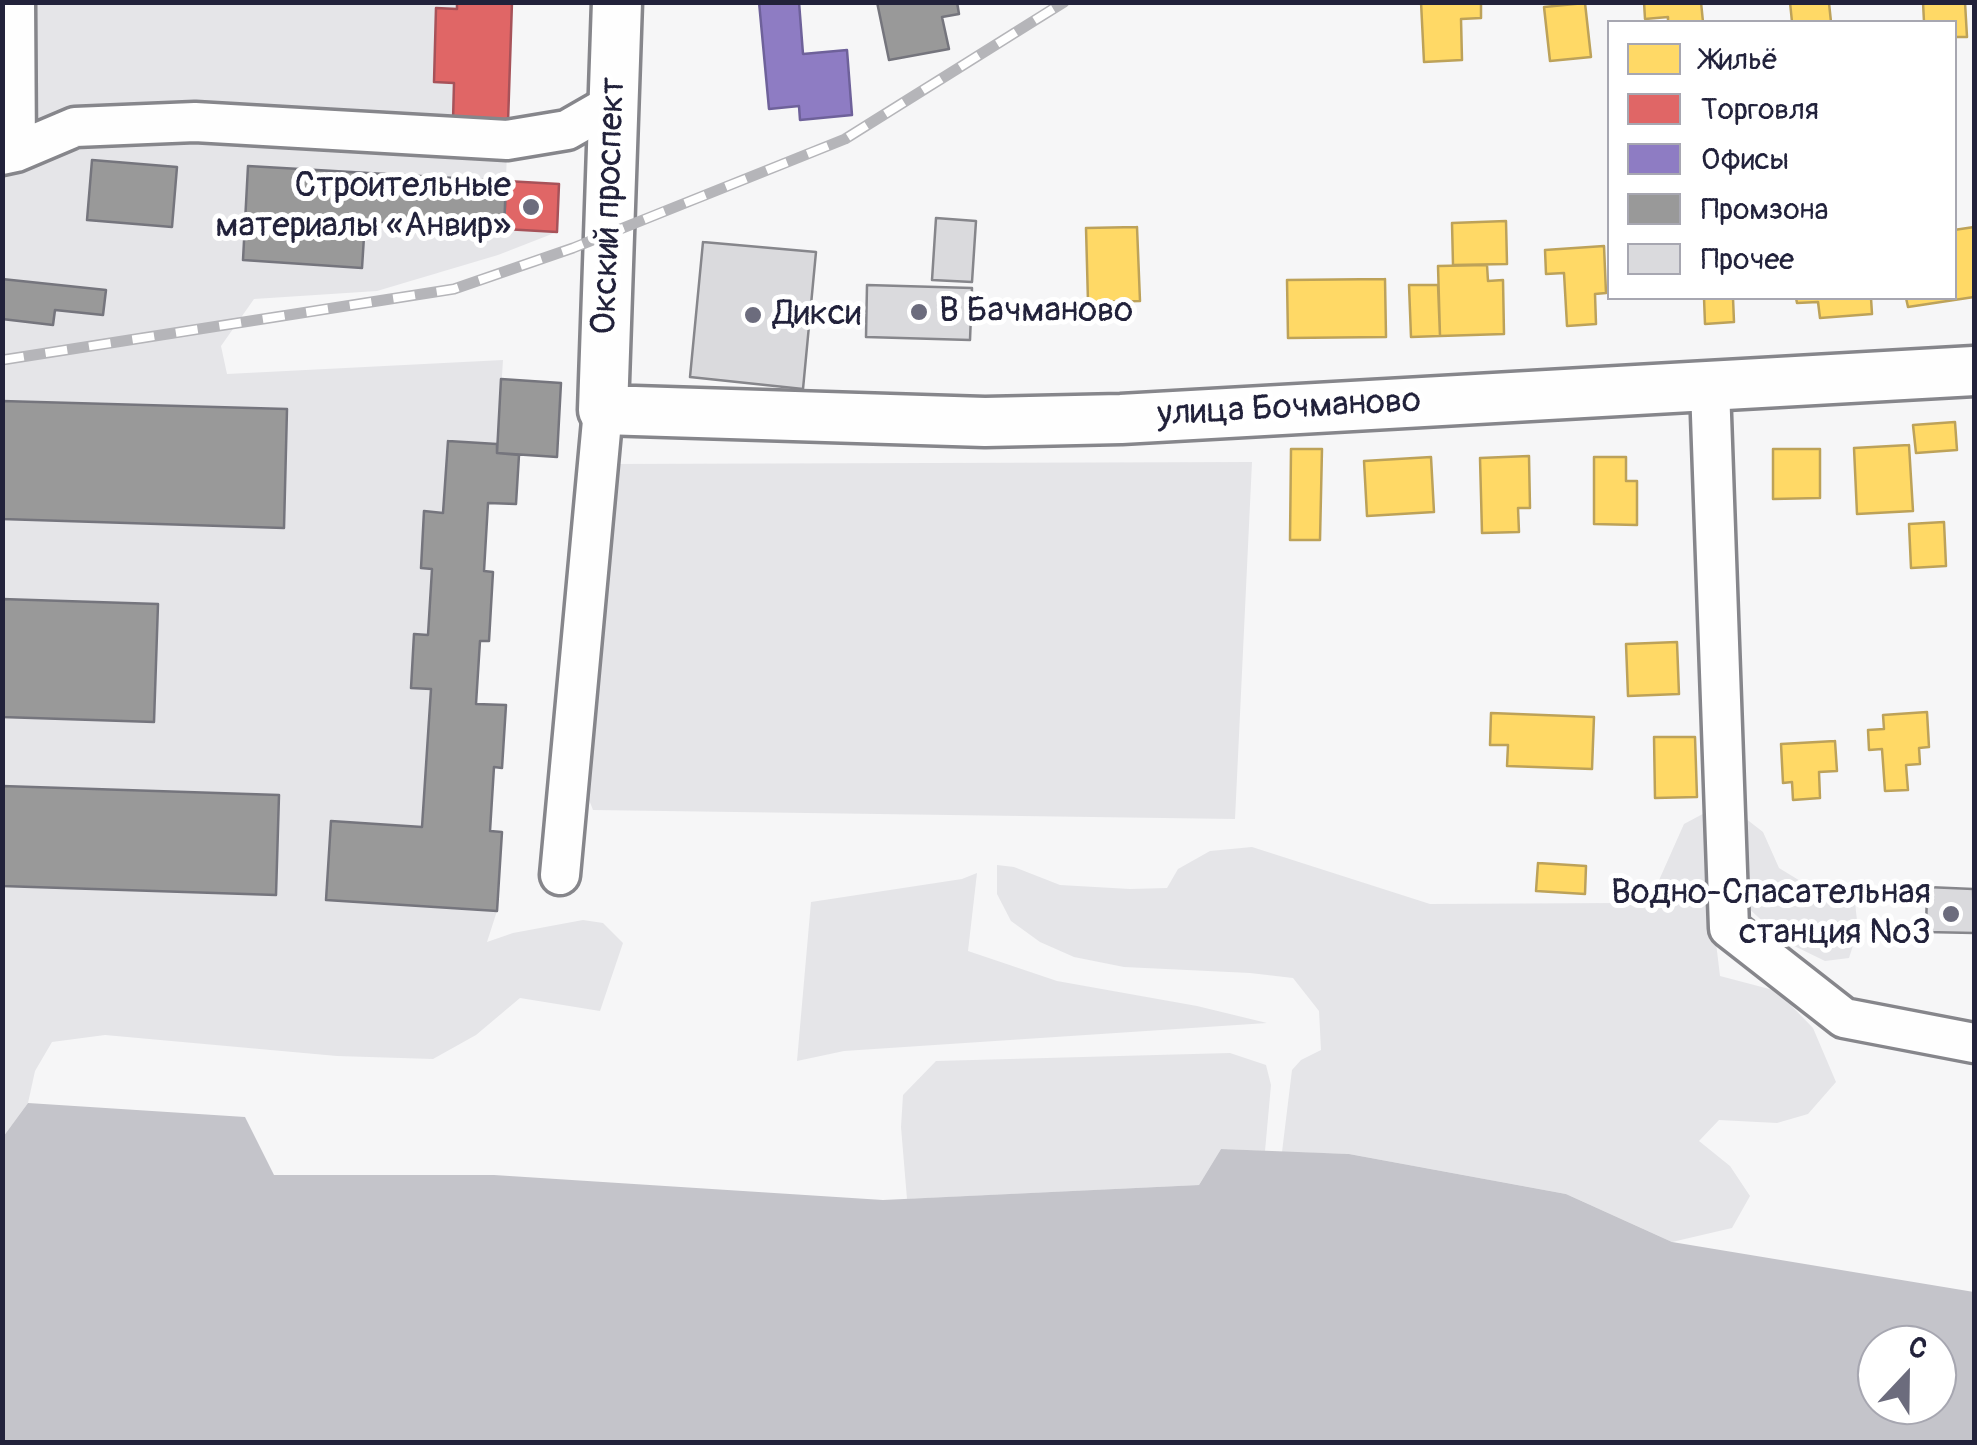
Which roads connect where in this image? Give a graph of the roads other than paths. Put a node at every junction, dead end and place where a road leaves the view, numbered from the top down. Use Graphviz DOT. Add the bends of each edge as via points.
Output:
graph roads {
  1 [pos="15,2"];
  2 [pos="617,2"];
  3 [pos="614,103"];
  4 [pos="9,154"];
  5 [pos="1974,371"];
  6 [pos="1710,387"];
  7 [pos="603,410"];
  8 [pos="560,875"];
  9 [pos="1974,1043"];
  1 -- 4 [label="street"];
  2 -- 3 [label="main road, Окский проспект"];
  3 -- 4 [label="street" via="567,130 507,140 195,122 74,127"];
  3 -- 7 [label="main road, Окский проспект"];
  5 -- 6 [label="main road, улица Бочманово"];
  6 -- 7 [label="main road, улица Бочманово" via="985,422"];
  6 -- 9 [label="street" via="1729,928 1844,1018"];
  7 -- 8 [label="street"];
}
